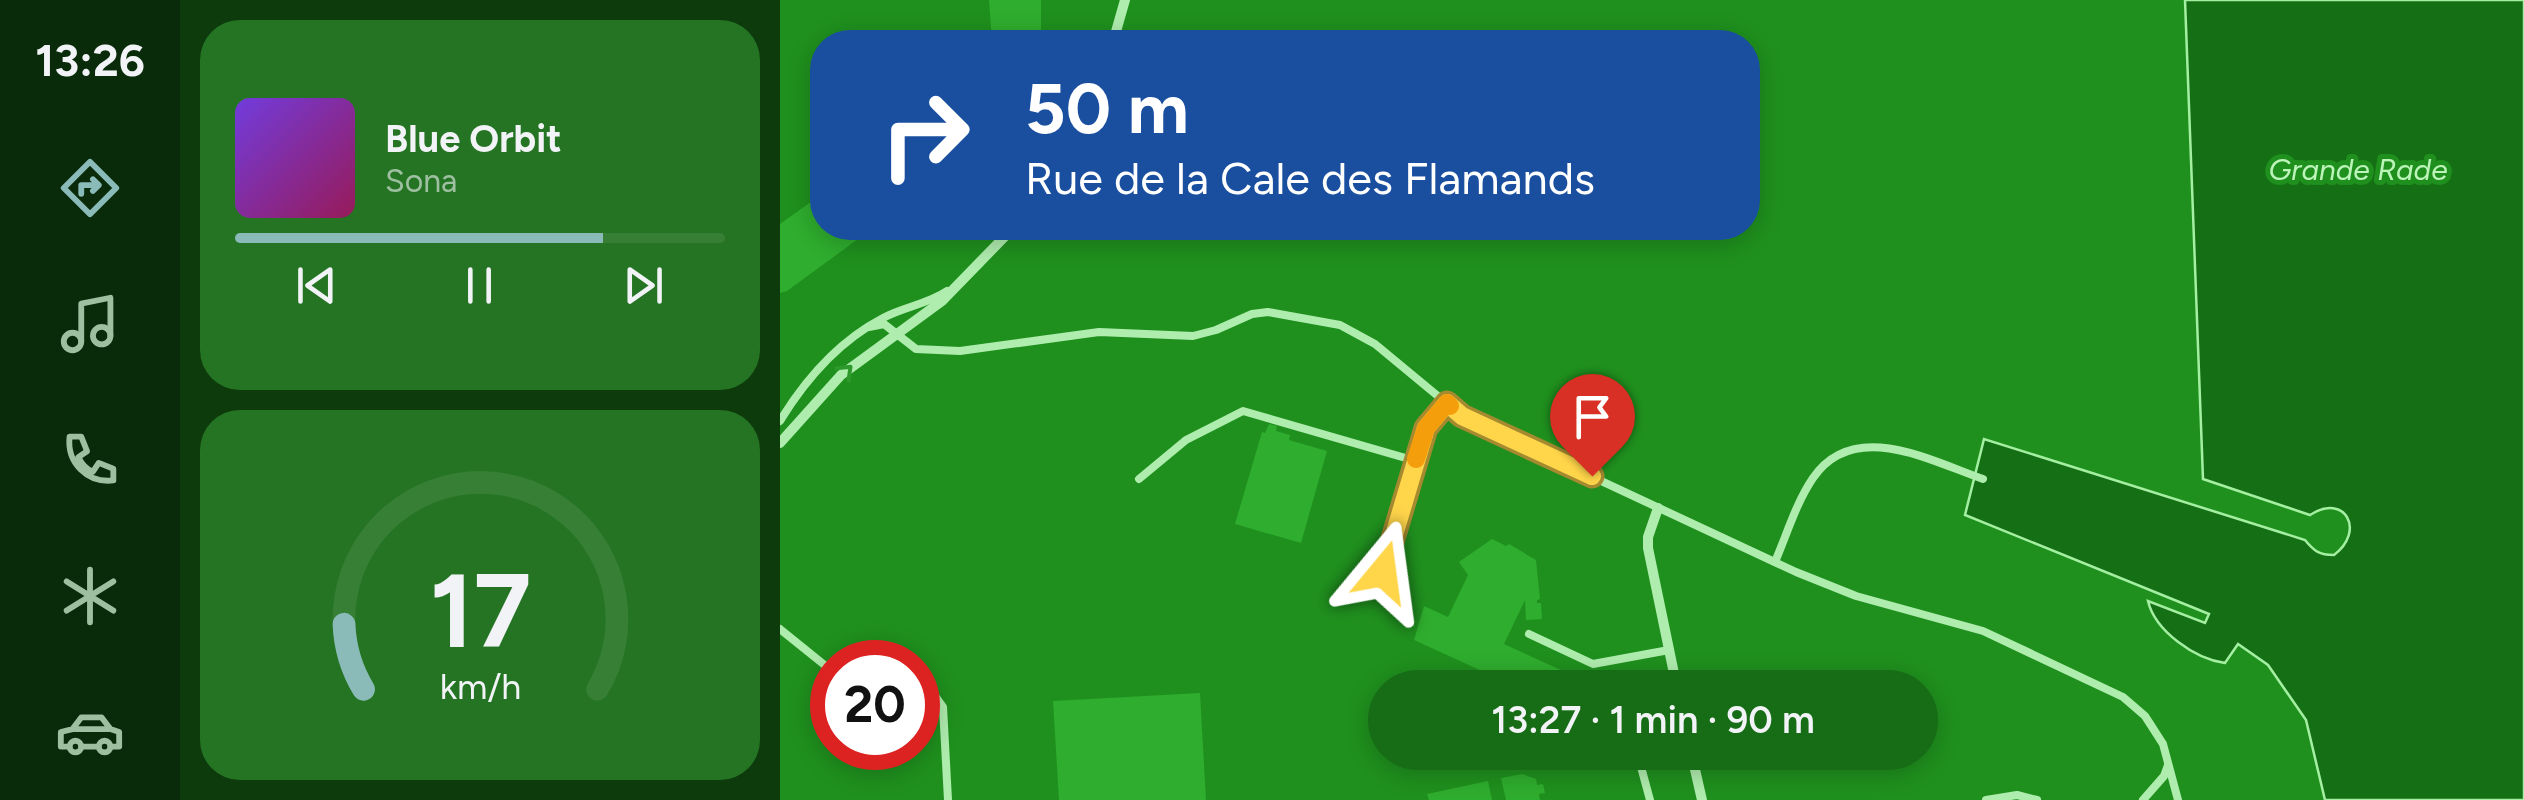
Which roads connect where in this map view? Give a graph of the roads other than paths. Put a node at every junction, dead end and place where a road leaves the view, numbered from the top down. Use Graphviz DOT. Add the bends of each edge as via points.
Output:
graph roads {
  1 [pos="1125,0"];
  2 [pos="1116,30"];
  3 [pos="1002,240"];
  4 [pos="968,277"];
  5 [pos="869,327"];
  6 [pos="898,333"];
  7 [pos="1447,403"];
  8 [pos="780,421"];
  9 [pos="780,443"];
  10 [pos="1416,460"];
  11 [pos="1140,479"];
  12 [pos="1983,479"];
  13 [pos="1658,508"];
  14 [pos="1775,562"];
  15 [pos="1383,572"];
  16 [pos="780,629"];
  17 [pos="1529,634"];
  18 [pos="1669,650"];
  19 [pos="810,654"];
  20 [pos="1673,670"];
  21 [pos="940,702"];
  22 [pos="2169,760"];
  23 [pos="1642,770"];
  24 [pos="1695,770"];
  25 [pos="948,800"];
  26 [pos="1650,800"];
  27 [pos="1702,800"];
  28 [pos="1986,800"];
  29 [pos="2037,800"];
  30 [pos="2143,800"];
  31 [pos="2178,800"];
  1 -- 2 [label="street"];
  3 -- 4 [label="street"];
  4 -- 5 [label="lane"];
  4 -- 6 [label="street"];
  5 -- 6 [label="lane" via="884,324"];
  5 -- 8 [label="lane" via="814,372"];
  6 -- 7 [label="lane" via="916,349 960,352 1099,332 1193,336 1252,314 1289,313 1361,334"];
  9 -- 6 [label="street, one-way" via="841,375"];
  7 -- 10 [label="lane" via="1426,428"];
  7 -- 13 [label="lane"];
  10 -- 11 [label="lane" via="1243,411 1186,440"];
  10 -- 15 [label="lane"];
  12 -- 14 [label="lane" via="1890,447 1843,452 1807,487"];
  13 -- 14 [label="lane"];
  13 -- 18 [label="street" via="1648,548"];
  14 -- 22 [label="lane" via="1856,596 1984,631 2123,697 2145,716"];
  16 -- 19 [label="lane"];
  17 -- 18 [label="lane" via="1593,664"];
  18 -- 20 [label="street"];
  21 -- 25 [label="lane"];
  22 -- 30 [label="lane"];
  22 -- 31 [label="lane"];
  23 -- 26 [label="lane"];
  24 -- 27 [label="street"];
  28 -- 29 [label="lane"];
}
